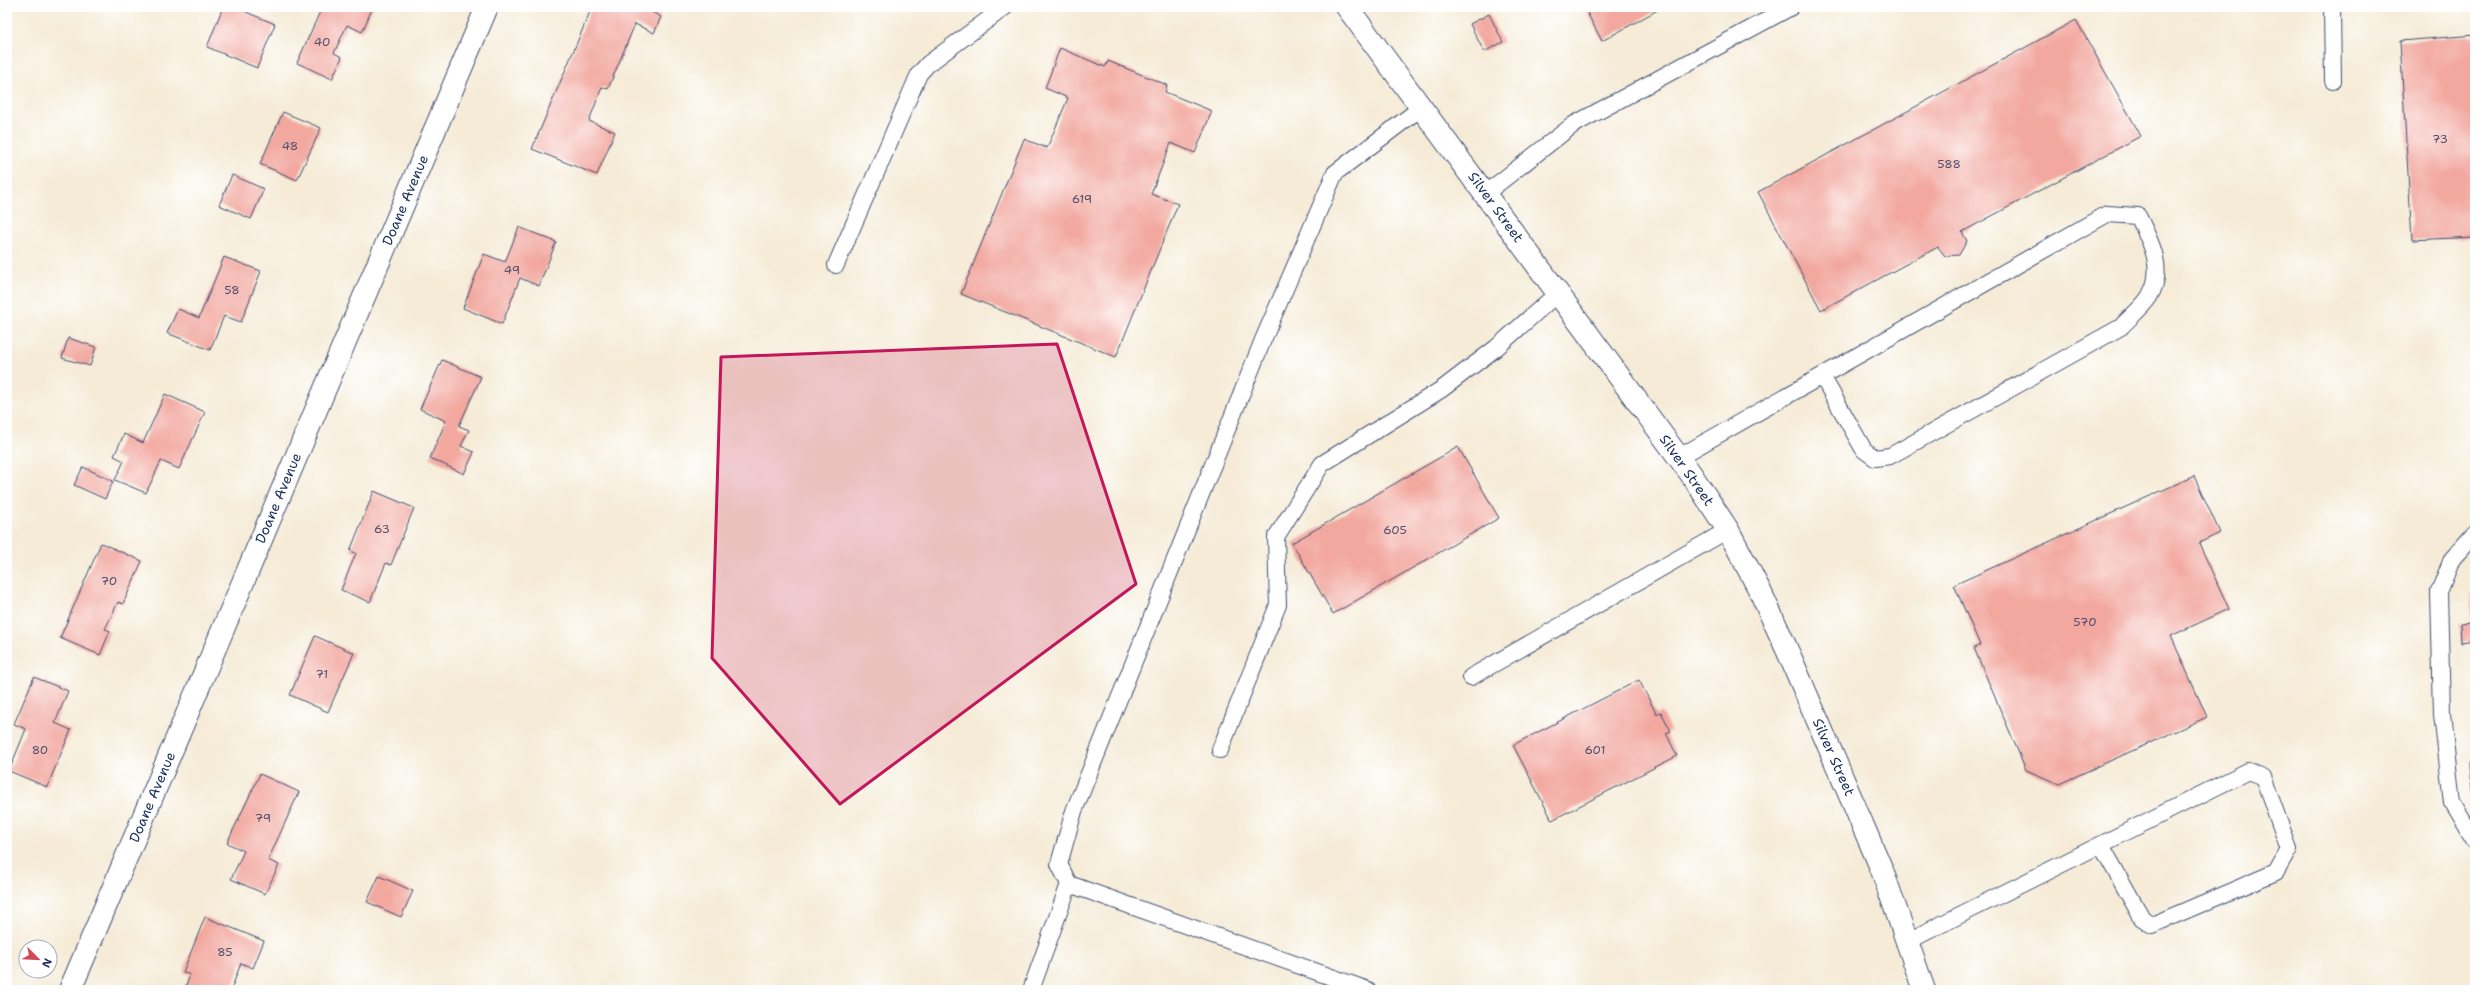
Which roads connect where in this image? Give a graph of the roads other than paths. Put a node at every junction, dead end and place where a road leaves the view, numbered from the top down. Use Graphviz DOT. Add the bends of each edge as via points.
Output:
graph roads {
  1 [pos="487,7"];
  2 [pos="1005,7"];
  3 [pos="1347,7"];
  4 [pos="1791,7"];
  5 [pos="2332,7"];
  6 [pos="2333,81"];
  7 [pos="1422,107"];
  8 [pos="1486,193"];
  9 [pos="836,265"];
  10 [pos="1559,292"];
  11 [pos="1822,376"];
  12 [pos="1679,457"];
  13 [pos="1728,530"];
  14 [pos="2475,533"];
  15 [pos="1471,677"];
  16 [pos="1220,750"];
  17 [pos="2475,840"];
  18 [pos="2101,845"];
  19 [pos="1069,884"];
  20 [pos="1908,941"];
  21 [pos="70,990"];
  22 [pos="1031,990"];
  23 [pos="1368,990"];
  24 [pos="1924,990"];
  1 -- 21 [label="street, Doane Avenue"];
  2 -- 9 [label="lane" via="928,64 919,74"];
  3 -- 7 [label="street, Silver Street"];
  4 -- 8 [label="lane" via="1573,125"];
  5 -- 6 [label="lane"];
  7 -- 8 [label="street, Silver Street"];
  7 -- 19 [label="lane" via="1335,174 1264,340 1074,811 1059,864"];
  8 -- 10 [label="street, Silver Street"];
  10 -- 12 [label="street, Silver Street"];
  10 -- 16 [label="lane" via="1496,348 1442,389 1322,464 1276,537 1278,605"];
  11 -- 11 [label="lane" via="2107,214 2138,216 2152,245 2158,277 2148,298 2121,327 1890,456 1875,458 1864,450"];
  11 -- 12 [label="lane"];
  12 -- 13 [label="street, Silver Street"];
  13 -- 15 [label="lane"];
  13 -- 20 [label="street, Silver Street" via="1760,591 1839,767 1882,870"];
  14 -- 17 [label="lane" via="2452,559 2439,592 2442,714 2452,803"];
  18 -- 18 [label="lane" via="2142,918 2152,925 2276,872 2289,849 2263,778 2248,772"];
  18 -- 20 [label="lane"];
  19 -- 22 [label="lane"];
  19 -- 23 [label="lane"];
  20 -- 24 [label="street, Silver Street"];
}
